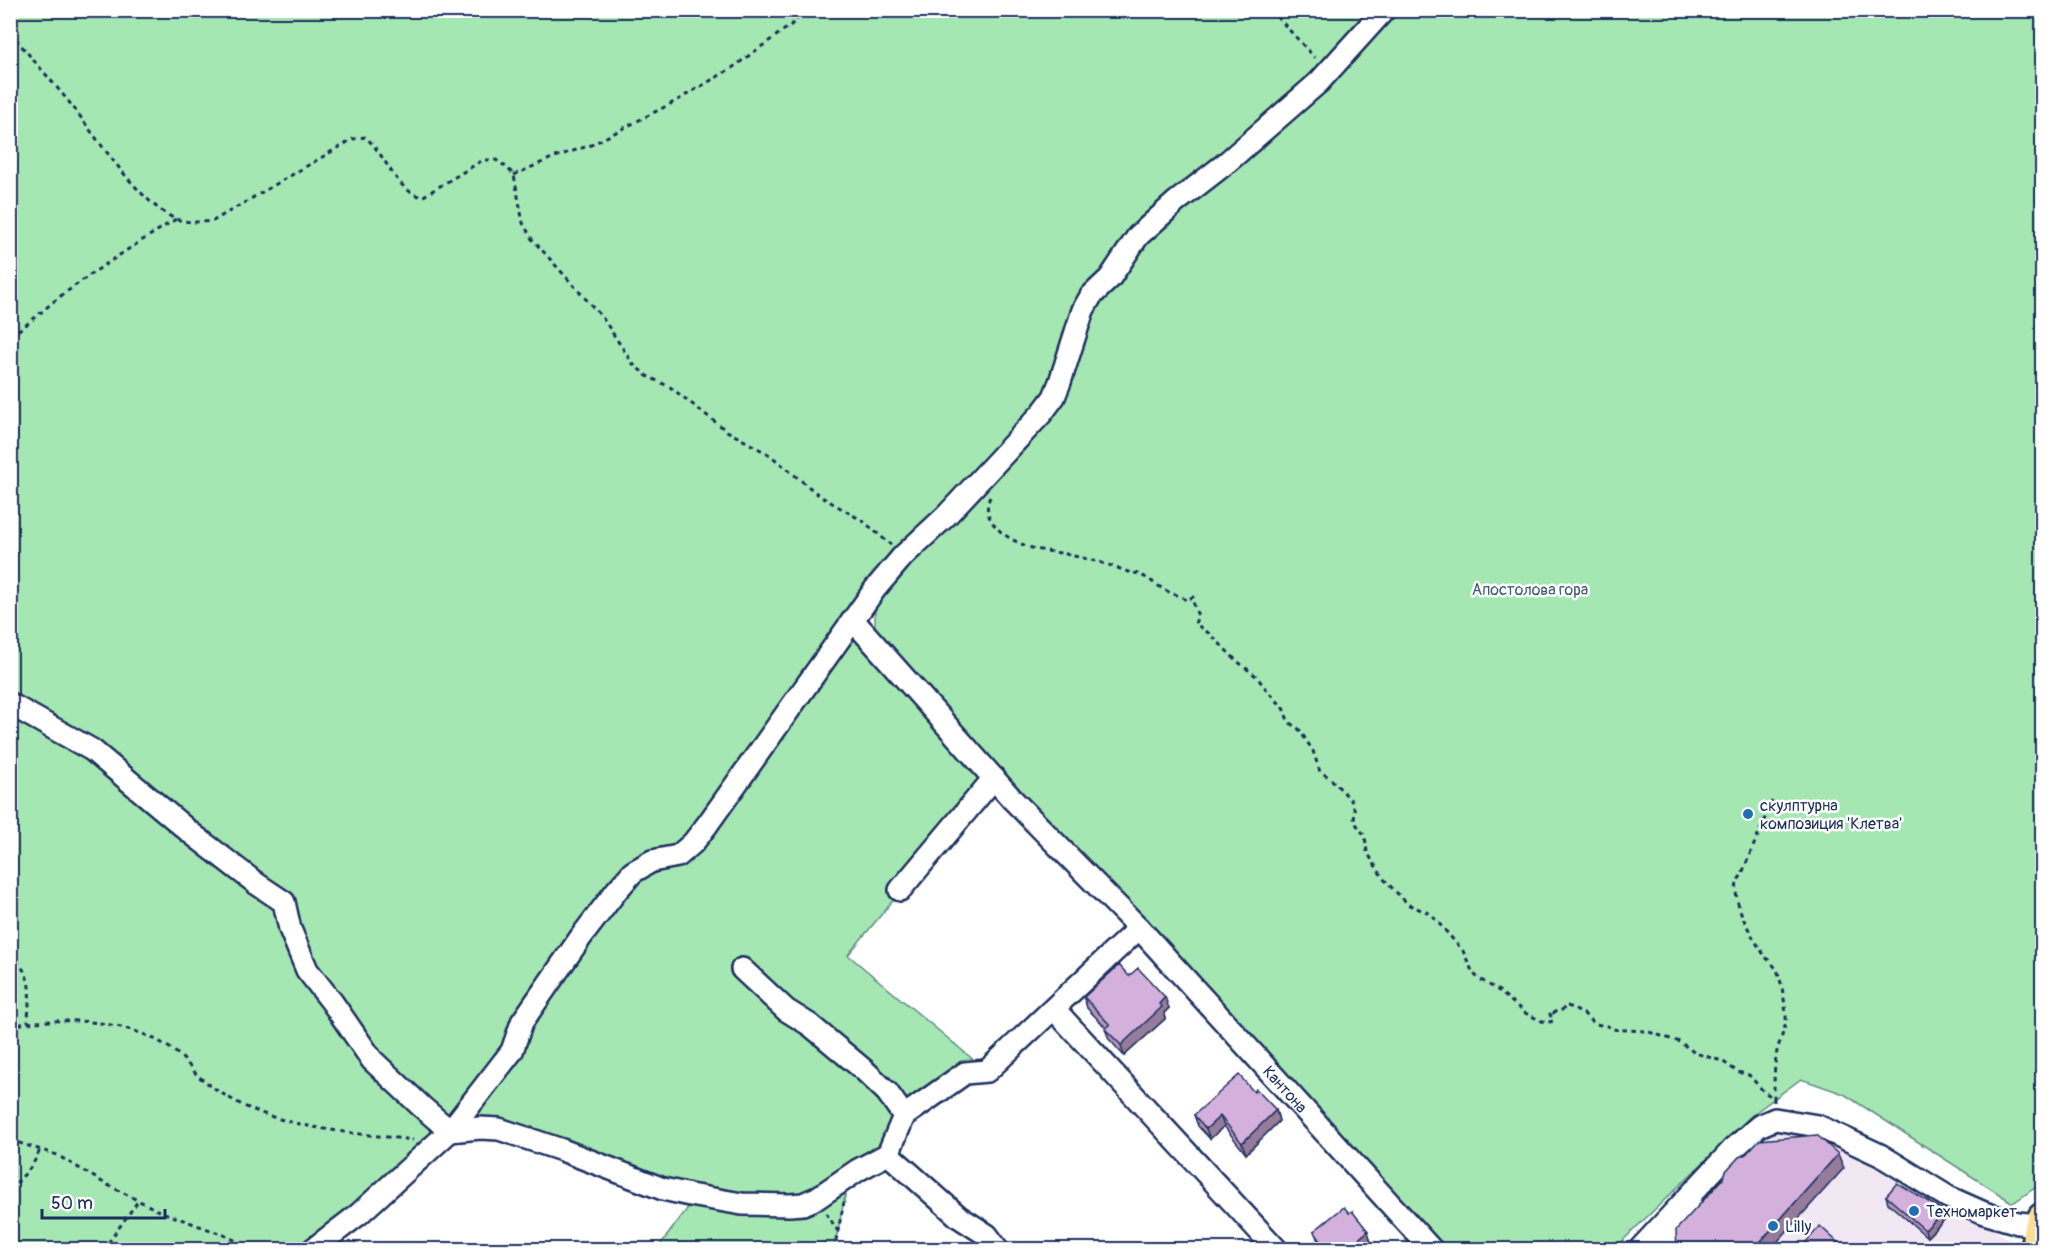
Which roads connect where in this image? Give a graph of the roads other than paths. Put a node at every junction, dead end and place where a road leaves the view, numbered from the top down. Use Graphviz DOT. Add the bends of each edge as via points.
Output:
graph roads {
  1 [pos="1384,10"];
  2 [pos="853,620"];
  3 [pos="10,704"];
  4 [pos="994,778"];
  5 [pos="900,890"];
  6 [pos="1139,928"];
  7 [pos="742,969"];
  8 [pos="1054,1009"];
  9 [pos="904,1116"];
  10 [pos="444,1137"];
  11 [pos="1812,1137"];
  12 [pos="888,1154"];
  13 [pos="2039,1231"];
  14 [pos="312,1250"];
  15 [pos="998,1250"];
  16 [pos="1277,1250"];
  17 [pos="1432,1250"];
  18 [pos="1639,1250"];
  19 [pos="1662,1250"];
  1 -- 2 [label="street" via="1319,82 1138,236 1083,310 1054,397 946,516 903,556"];
  2 -- 4 [label="street, Кантона"];
  2 -- 10 [label="street" via="693,843 678,856 652,861 633,872 617,890 522,1022 512,1051"];
  3 -- 10 [label="street" via="92,750 191,833 284,902 307,970 372,1060 422,1107"];
  4 -- 5 [label="street"];
  4 -- 6 [label="street, Кантона"];
  6 -- 8 [label="street"];
  6 -- 17 [label="street, Кантона"];
  7 -- 9 [label="street" via="786,1010 864,1070"];
  8 -- 9 [label="street" via="987,1071 965,1073"];
  8 -- 16 [label="street"];
  9 -- 12 [label="street"];
  10 -- 12 [label="street" via="480,1128 499,1130 663,1189 742,1204 803,1204"];
  10 -- 14 [label="street" via="359,1214"];
  11 -- 19 [label="street" via="1758,1142"];
  12 -- 15 [label="street" via="959,1217 987,1236"];
  13 -- 18 [label="street" via="1948,1197 1880,1155 1775,1109"];
}
